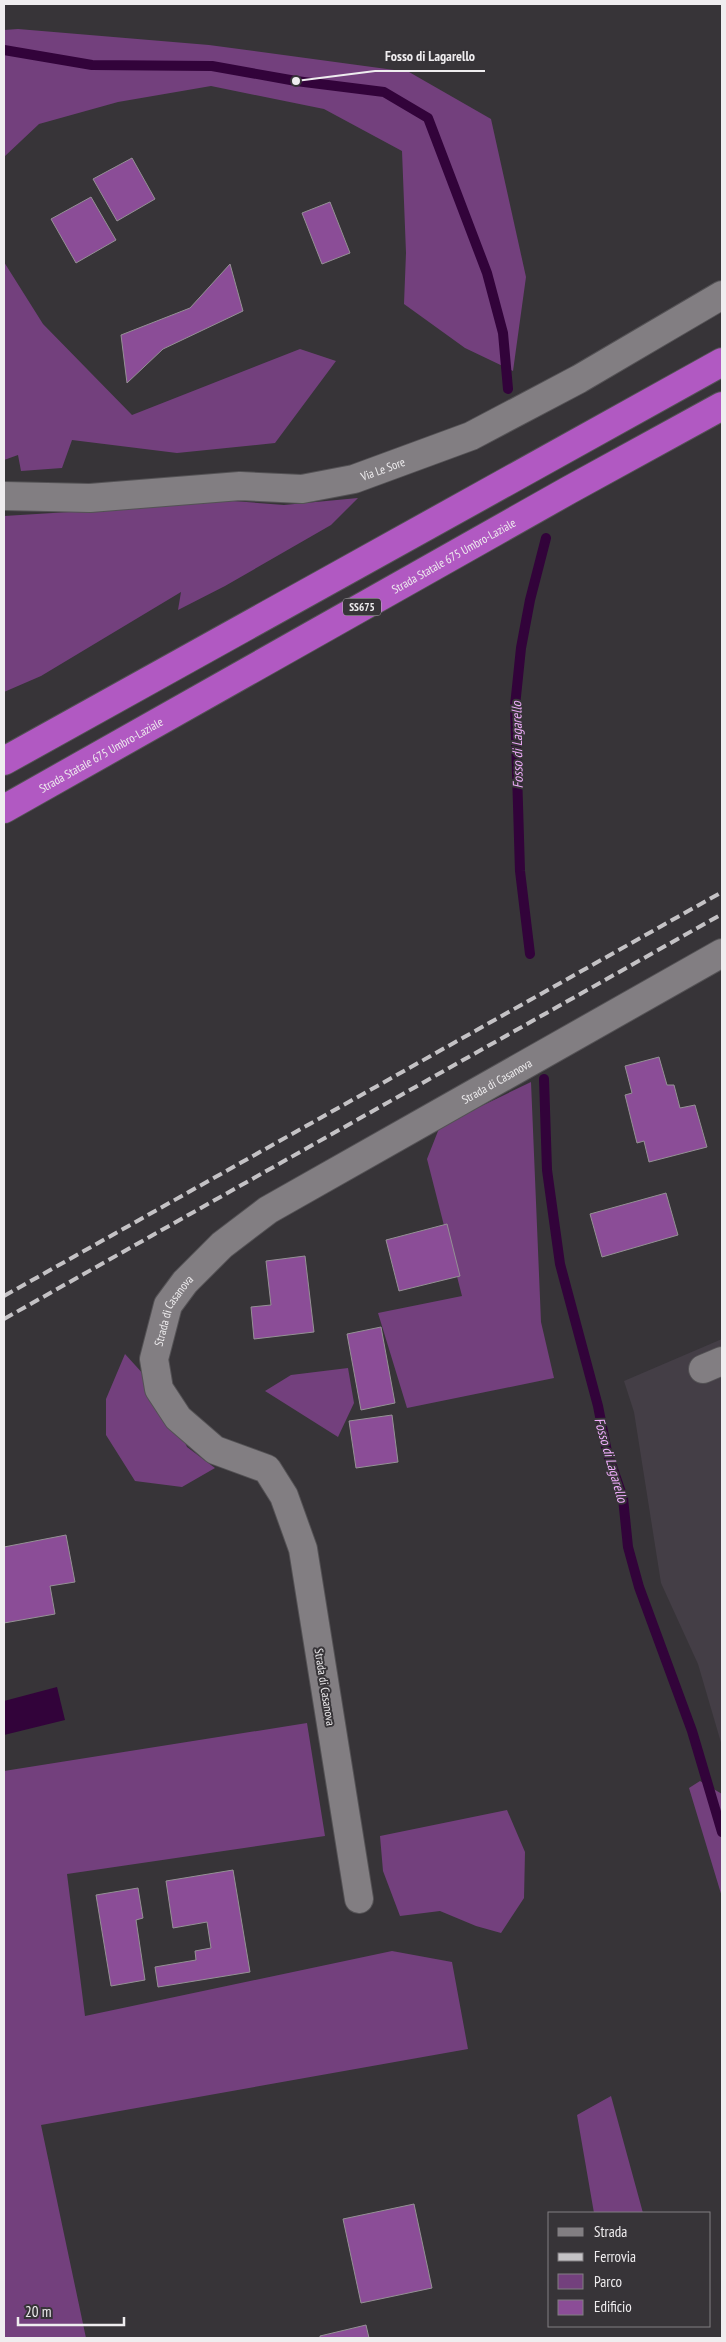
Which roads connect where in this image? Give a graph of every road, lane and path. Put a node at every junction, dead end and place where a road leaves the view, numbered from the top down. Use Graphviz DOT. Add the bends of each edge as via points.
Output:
graph roads {
  1 [pos="722,295"];
  2 [pos="722,362"];
  3 [pos="722,406"];
  4 [pos="4,496"];
  5 [pos="4,761"];
  6 [pos="4,809"];
  7 [pos="722,953"];
  8 [pos="359,1899"];
  1 -- 4 [label="street, Via Le Sore" via="579,379 471,436 354,479 302,489 240,486 90,498"];
  2 -- 5 [label="highway"];
  3 -- 6 [label="highway, Strada Statale 675 Umbro-Laziale / SS675"];
  7 -- 8 [label="street, Strada di Casanova" via="268,1210 222,1245 185,1282 168,1306 154,1359 159,1389 178,1418 215,1450 267,1470 284,1496 303,1549"];
}
